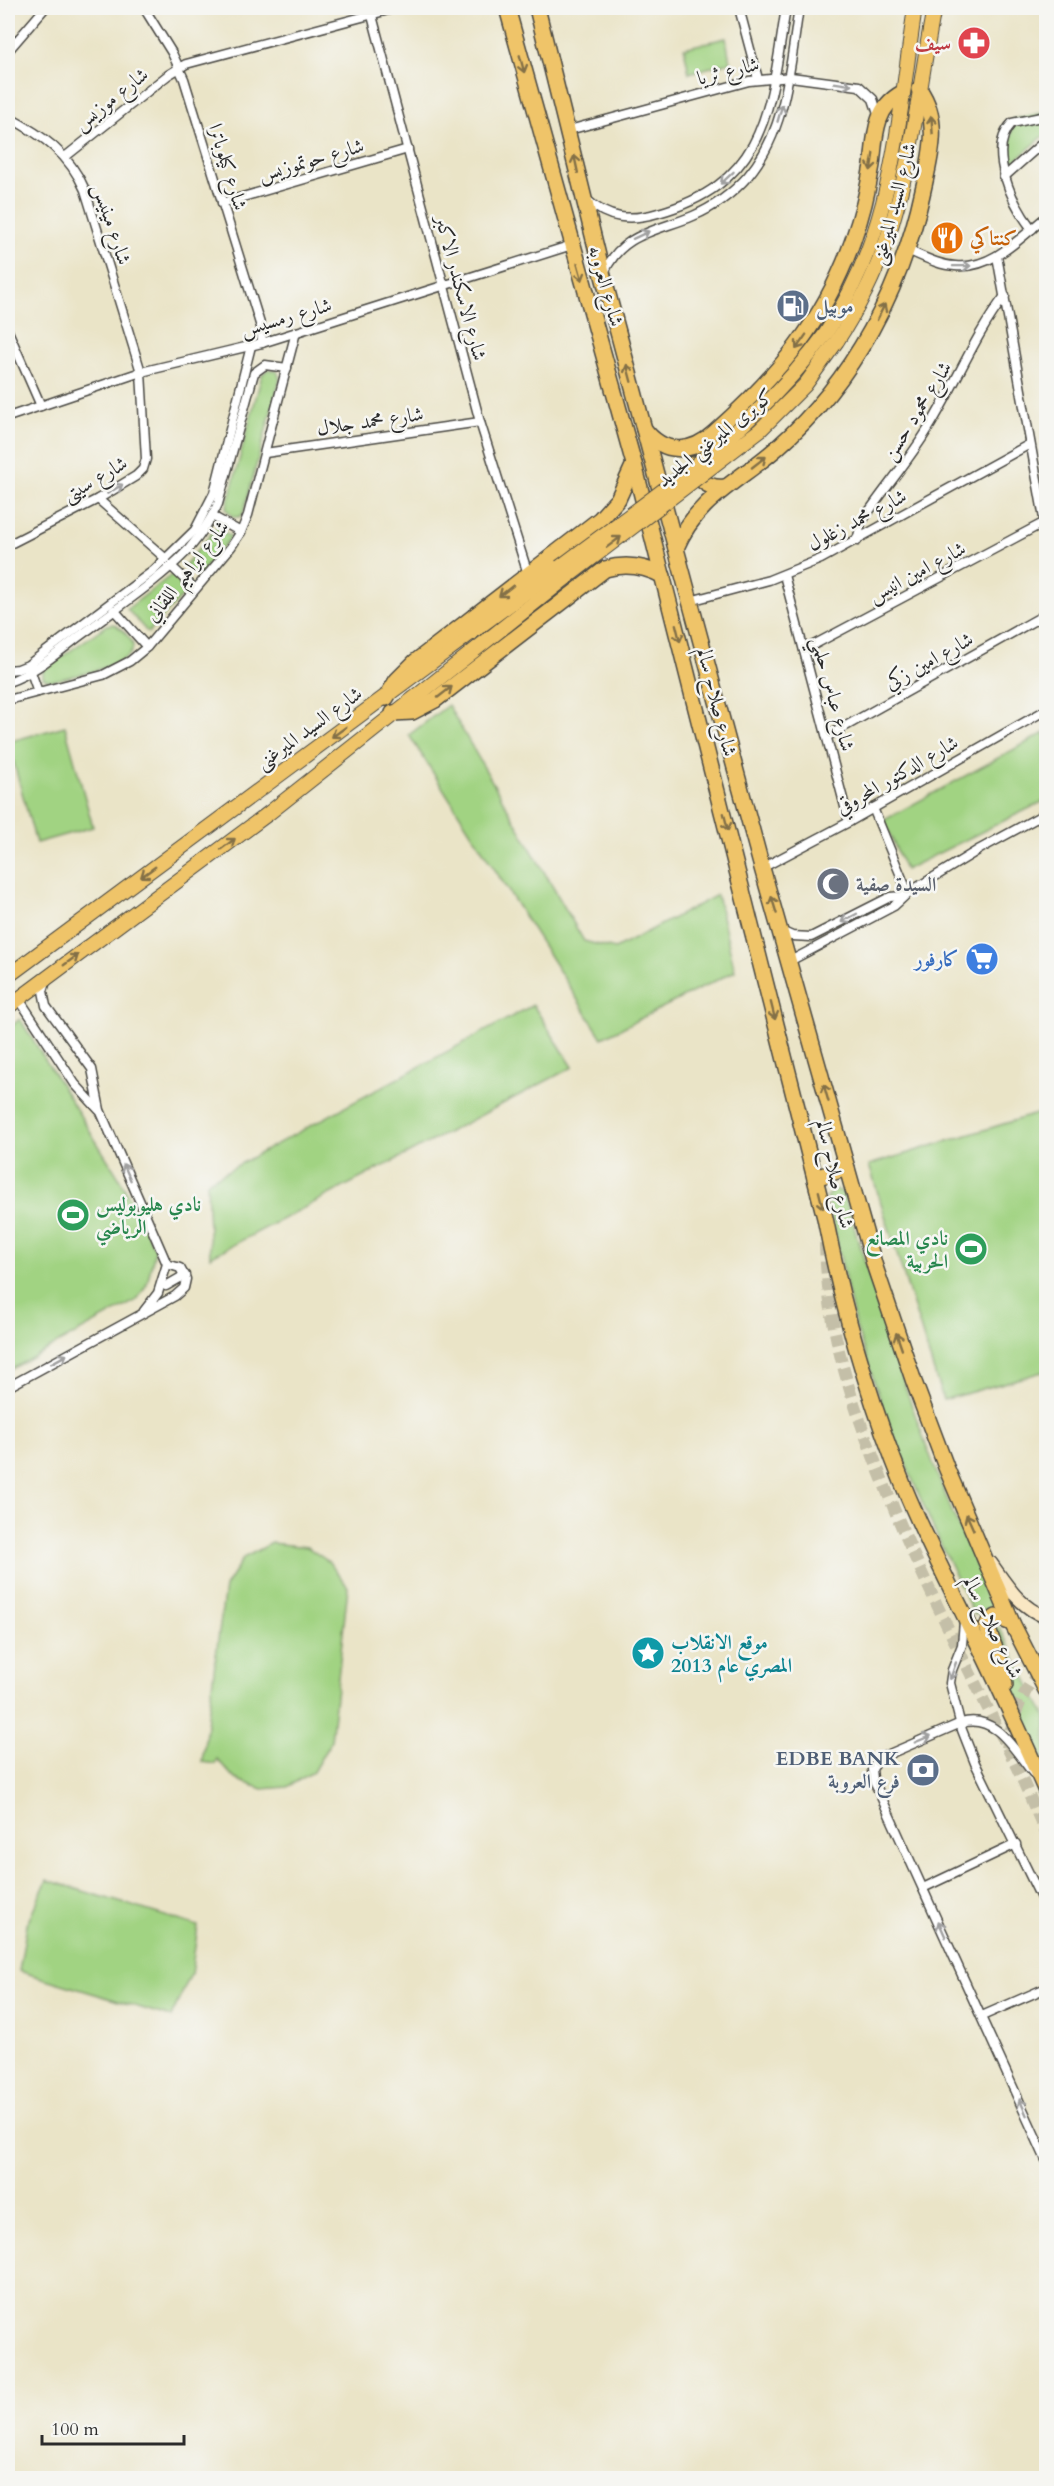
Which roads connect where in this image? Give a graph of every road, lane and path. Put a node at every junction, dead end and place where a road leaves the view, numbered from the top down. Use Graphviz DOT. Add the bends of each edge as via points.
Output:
graph roads {
  1 [pos="45,8"];
  2 [pos="144,8"];
  3 [pos="396,8"];
  4 [pos="507,8"];
  5 [pos="537,8"];
  6 [pos="739,8"];
  7 [pos="786,8"];
  8 [pos="799,8"];
  9 [pos="915,8"];
  10 [pos="934,8"];
  11 [pos="371,11"];
  12 [pos="8,51"];
  13 [pos="179,68"];
  14 [pos="788,76"];
  15 [pos="775,77"];
  16 [pos="758,79"];
  17 [pos="919,89"];
  18 [pos="902,93"];
  19 [pos="1047,116"];
  20 [pos="8,117"];
  21 [pos="879,119"];
  22 [pos="569,130"];
  23 [pos="1047,140"];
  24 [pos="408,149"];
  25 [pos="65,157"];
  26 [pos="1004,177"];
  27 [pos="582,194"];
  28 [pos="222,203"];
  29 [pos="1047,217"];
  30 [pos="1032,229"];
  31 [pos="572,245"];
  32 [pos="907,250"];
  33 [pos="997,255"];
  34 [pos="603,276"];
  35 [pos="444,287"];
  36 [pos="1005,296"];
  37 [pos="8,331"];
  38 [pos="296,332"];
  39 [pos="262,343"];
  40 [pos="251,346"];
  41 [pos="287,368"];
  42 [pos="141,372"];
  43 [pos="41,406"];
  44 [pos="8,417"];
  45 [pos="480,422"];
  46 [pos="644,429"];
  47 [pos="1030,444"];
  48 [pos="700,445"];
  49 [pos="265,453"];
  50 [pos="634,464"];
  51 [pos="724,487"];
  52 [pos="98,499"];
  53 [pos="212,516"];
  54 [pos="1046,526"];
  55 [pos="241,532"];
  56 [pos="576,537"];
  57 [pos="856,540"];
  58 [pos="8,545"];
  59 [pos="676,548"];
  60 [pos="169,562"];
  61 [pos="528,574"];
  62 [pos="598,574"];
  63 [pos="784,575"];
  64 [pos="663,576"];
  65 [pos="195,589"];
  66 [pos="690,601"];
  67 [pos="114,610"];
  68 [pos="1047,614"];
  69 [pos="147,647"];
  70 [pos="804,650"];
  71 [pos="8,670"];
  72 [pos="31,672"];
  73 [pos="8,682"];
  74 [pos="38,692"];
  75 [pos="386,698"];
  76 [pos="8,700"];
  77 [pos="1047,710"];
  78 [pos="368,711"];
  79 [pos="393,713"];
  80 [pos="378,725"];
  81 [pos="828,736"];
  82 [pos="873,808"];
  83 [pos="1047,813"];
  84 [pos="849,822"];
  85 [pos="762,868"];
  86 [pos="905,894"];
  87 [pos="781,931"];
  88 [pos="790,962"];
  89 [pos="8,976"];
  90 [pos="48,977"];
  91 [pos="13,1003"];
  92 [pos="100,1110"];
  93 [pos="847,1168"];
  94 [pos="815,1178"];
  95 [pos="167,1264"];
  96 [pos="185,1275"];
  97 [pos="165,1284"];
  98 [pos="175,1296"];
  99 [pos="139,1316"];
  100 [pos="8,1387"];
  101 [pos="983,1551"];
  102 [pos="964,1615"];
  103 [pos="1047,1617"];
  104 [pos="1012,1623"];
  105 [pos="1047,1690"];
  106 [pos="1006,1701"];
  107 [pos="961,1724"];
  108 [pos="1046,1791"];
  109 [pos="1016,1844"];
  110 [pos="923,1888"];
  111 [pos="1047,1908"];
  112 [pos="1047,1988"];
  113 [pos="982,2016"];
  114 [pos="1047,2160"];
  1 -- 12 [label="street"];
  2 -- 13 [label="street, شارع كيلوباترا"];
  3 -- 11 [label="street, شارع موزيس"];
  4 -- 31 [label="highway, شارع العروبه, one-way"];
  5 -- 22 [label="highway, شارع العروبه"];
  6 -- 16 [label="street"];
  7 -- 15 [label="street"];
  8 -- 14 [label="street"];
  9 -- 18 [label="main road"];
  10 -- 17 [label="main road"];
  11 -- 13 [label="street, شارع موزيس"];
  11 -- 24 [label="street, شارع الاسكندر الاكبر"];
  13 -- 25 [label="street, شارع موزيس"];
  13 -- 28 [label="street, شارع كيلوباترا"];
  14 -- 15 [label="street, شارع ثريا"];
  14 -- 21 [label="street, شارع ثريا, one-way" via="859,86 873,99"];
  34 -- 14 [label="street, one-way" via="612,258 634,237 700,213 743,181 769,143"];
  15 -- 16 [label="street, شارع ثريا"];
  15 -- 27 [label="street, one-way" via="765,120 750,151 728,178 704,195 672,209 632,219 602,212"];
  16 -- 22 [label="street, شارع ثريا"];
  32 -- 17 [label="highway, شارع السيد الميرغنى, one-way" via="933,130 928,105"];
  79 -- 17 [label="main road, كوبرى الميرغني الجديد, one-way, bridge" via="736,451 805,385 849,322 875,270 900,194"];
  18 -- 21 [label="highway, شارع السيد الميرغنى" via="886,106"];
  18 -- 75 [label="main road, كوبرى الميرغني الجديد, bridge" via="890,175 873,242 848,298 801,366 728,440"];
  19 -- 26 [label="street" via="1018,120 1008,128"];
  20 -- 25 [label="street, شارع مينيس" via="45,138"];
  21 -- 48 [label="highway, شارع السيد الميرغنى, one-way" via="860,217 823,306 798,346 769,381"];
  27 -- 22 [label="highway, شارع العروبه, one-way"];
  23 -- 26 [label="street"];
  24 -- 28 [label="street, شارع حوتموزيس"];
  24 -- 35 [label="street, شارع الاسكندر الاكبر"];
  25 -- 42 [label="street, شارع مينيس" via="85,190"];
  26 -- 30 [label="street" via="1015,205"];
  27 -- 34 [label="highway, شارع العروبه"];
  28 -- 39 [label="street, شارع كيلوباترا" via="261,327"];
  29 -- 30 [label="street"];
  30 -- 33 [label="street"];
  31 -- 35 [label="street, شارع رمسيس"];
  31 -- 50 [label="highway, شارع العروبه, one-way"];
  32 -- 33 [label="street, one-way" via="954,266 984,263"];
  51 -- 32 [label="highway, شارع السيد الميرغنى, one-way" via="786,439 839,381 875,324"];
  33 -- 36 [label="street"];
  46 -- 34 [label="highway, شارع العروبه, one-way"];
  35 -- 38 [label="street, شارع رمسيس"];
  35 -- 45 [label="street, شارع الاسكندر الاكبر"];
  36 -- 47 [label="street"];
  36 -- 57 [label="street, شارع محمود حسن" via="927,432 861,523"];
  37 -- 43 [label="street"];
  38 -- 39 [label="street, شارع رمسيس"];
  38 -- 41 [label="street, شارع ابراهيم اللقاني"];
  39 -- 40 [label="street, شارع رمسيس"];
  40 -- 42 [label="street, شارع رمسيس"];
  40 -- 60 [label="street, شارع ابراهيم اللقاني" via="211,500 195,530"];
  41 -- 49 [label="street, شارع ابراهيم اللقاني"];
  41 -- 53 [label="street, شارع ابراهيم اللقاني" via="265,365 254,373"];
  42 -- 43 [label="street, شارع رمسيس"];
  52 -- 42 [label="street, شارع سيتى, one-way" via="136,476 145,466"];
  43 -- 44 [label="street, شارع رمسيس"];
  45 -- 49 [label="street, شارع محمد جلال"];
  45 -- 61 [label="street, شارع الاسكندر الاكبر"];
  46 -- 48 [label="highway" via="657,442 673,449"];
  46 -- 59 [label="highway, شارع العروبه"];
  47 -- 54 [label="street"];
  47 -- 57 [label="street, شارع محمد زغلول"];
  48 -- 51 [label="highway" via="693,461 696,473 708,485"];
  49 -- 55 [label="street, شارع ابراهيم اللقاني"];
  50 -- 56 [label="highway, شارع السيد الميرغنى" via="618,499"];
  50 -- 64 [label="highway, شارع العروبه"];
  51 -- 59 [label="highway, شارع السيد الميرغنى" via="698,511"];
  52 -- 58 [label="street, شارع سيتى"];
  52 -- 60 [label="street"];
  53 -- 55 [label="street"];
  53 -- 60 [label="street, شارع ابراهيم اللقاني" via="197,539"];
  54 -- 70 [label="street, شارع امين انيس"];
  55 -- 65 [label="street, شارع ابراهيم اللقاني"];
  56 -- 61 [label="highway, شارع السيد الميرغنى"];
  56 -- 62 [label="highway" via="592,552"];
  57 -- 63 [label="street, شارع محمد زغلول"];
  59 -- 66 [label="highway, شارع صلاح سالم"];
  60 -- 65 [label="street"];
  60 -- 67 [label="street, شارع ابراهيم اللقاني"];
  60 -- 71 [label="street, شارع ابراهيم اللقاني" via="28,665"];
  61 -- 75 [label="highway, شارع السيد الميرغنى, one-way" via="415,662"];
  62 -- 64 [label="highway, شارع السيد الميرغنى" via="614,566 632,566"];
  79 -- 62 [label="highway, شارع السيد الميرغنى, one-way" via="410,712 435,700"];
  63 -- 66 [label="street, شارع محمد زغلول"];
  63 -- 70 [label="street, شارع عباس حلمي"];
  64 -- 94 [label="highway, شارع صلاح سالم, one-way"];
  65 -- 69 [label="street, شارع ابراهيم اللقاني"];
  66 -- 85 [label="highway, شارع صلاح سالم"];
  67 -- 69 [label="street"];
  67 -- 72 [label="street, شارع ابراهيم اللقاني"];
  68 -- 81 [label="street, شارع امين زكي"];
  69 -- 74 [label="street, شارع ابراهيم اللقاني" via="108,673"];
  70 -- 81 [label="street, شارع عباس حلمي"];
  72 -- 73 [label="street, شارع ابراهيم اللقاني"];
  72 -- 74 [label="street"];
  74 -- 76 [label="street, شارع ابراهيم اللقاني"];
  75 -- 78 [label="main road, شارع السيد الميرغنى"];
  77 -- 82 [label="street, شارع الدكتور المحروقي"];
  78 -- 80 [label="main road"];
  78 -- 89 [label="main road, شارع السيد الميرغنى, one-way"];
  79 -- 80 [label="main road, شارع السيد الميرغنى"];
  90 -- 80 [label="main road, شارع السيد الميرغنى, one-way" via="268,813"];
  81 -- 84 [label="street, شارع عباس حلمي"];
  82 -- 84 [label="street, شارع الدكتور المحروقي"];
  82 -- 86 [label="street"];
  83 -- 86 [label="street"];
  84 -- 85 [label="street, شارع الدكتور المحروقي"];
  87 -- 85 [label="highway, شارع صلاح سالم, one-way"];
  86 -- 87 [label="street, one-way" via="890,897 811,937"];
  86 -- 88 [label="street" via="894,906"];
  87 -- 88 [label="highway, شارع صلاح سالم"];
  93 -- 88 [label="highway, شارع صلاح سالم, one-way"];
  90 -- 91 [label="main road, شارع السيد الميرغنى"];
  90 -- 92 [label="street" via="44,991 46,1006 90,1064"];
  91 -- 92 [label="street"];
  95 -- 92 [label="street, one-way"];
  93 -- 94 [label="highway"];
  101 -- 93 [label="highway, شارع صلاح سالم, one-way" via="914,1382"];
  94 -- 102 [label="highway, شارع صلاح سالم, one-way" via="845,1310 875,1408 915,1513"];
  95 -- 96 [label="street" via="180,1268"];
  95 -- 97 [label="street"];
  96 -- 97 [label="street"];
  96 -- 98 [label="street" via="186,1284"];
  97 -- 98 [label="street"];
  97 -- 99 [label="street"];
  98 -- 99 [label="street"];
  100 -- 99 [label="street, one-way"];
  101 -- 103 [label="main road" via="1012,1593 1031,1611"];
  101 -- 104 [label="highway, شارع صلاح سالم"];
  102 -- 106 [label="highway, شارع صلاح سالم"];
  102 -- 107 [label="street, one-way" via="962,1645 950,1678"];
  104 -- 105 [label="highway, شارع صلاح سالم"];
  104 -- 106 [label="highway" via="996,1617 987,1628 1003,1673"];
  106 -- 108 [label="highway, شارع صلاح سالم"];
  107 -- 108 [label="street" via="979,1721 998,1730"];
  107 -- 109 [label="street" via="975,1763"];
  110 -- 107 [label="street, one-way" via="873,1779 872,1769 880,1758"];
  109 -- 110 [label="street"];
  109 -- 111 [label="street"];
  113 -- 110 [label="street, one-way"];
  112 -- 113 [label="street"];
  114 -- 113 [label="street, one-way"];
}
